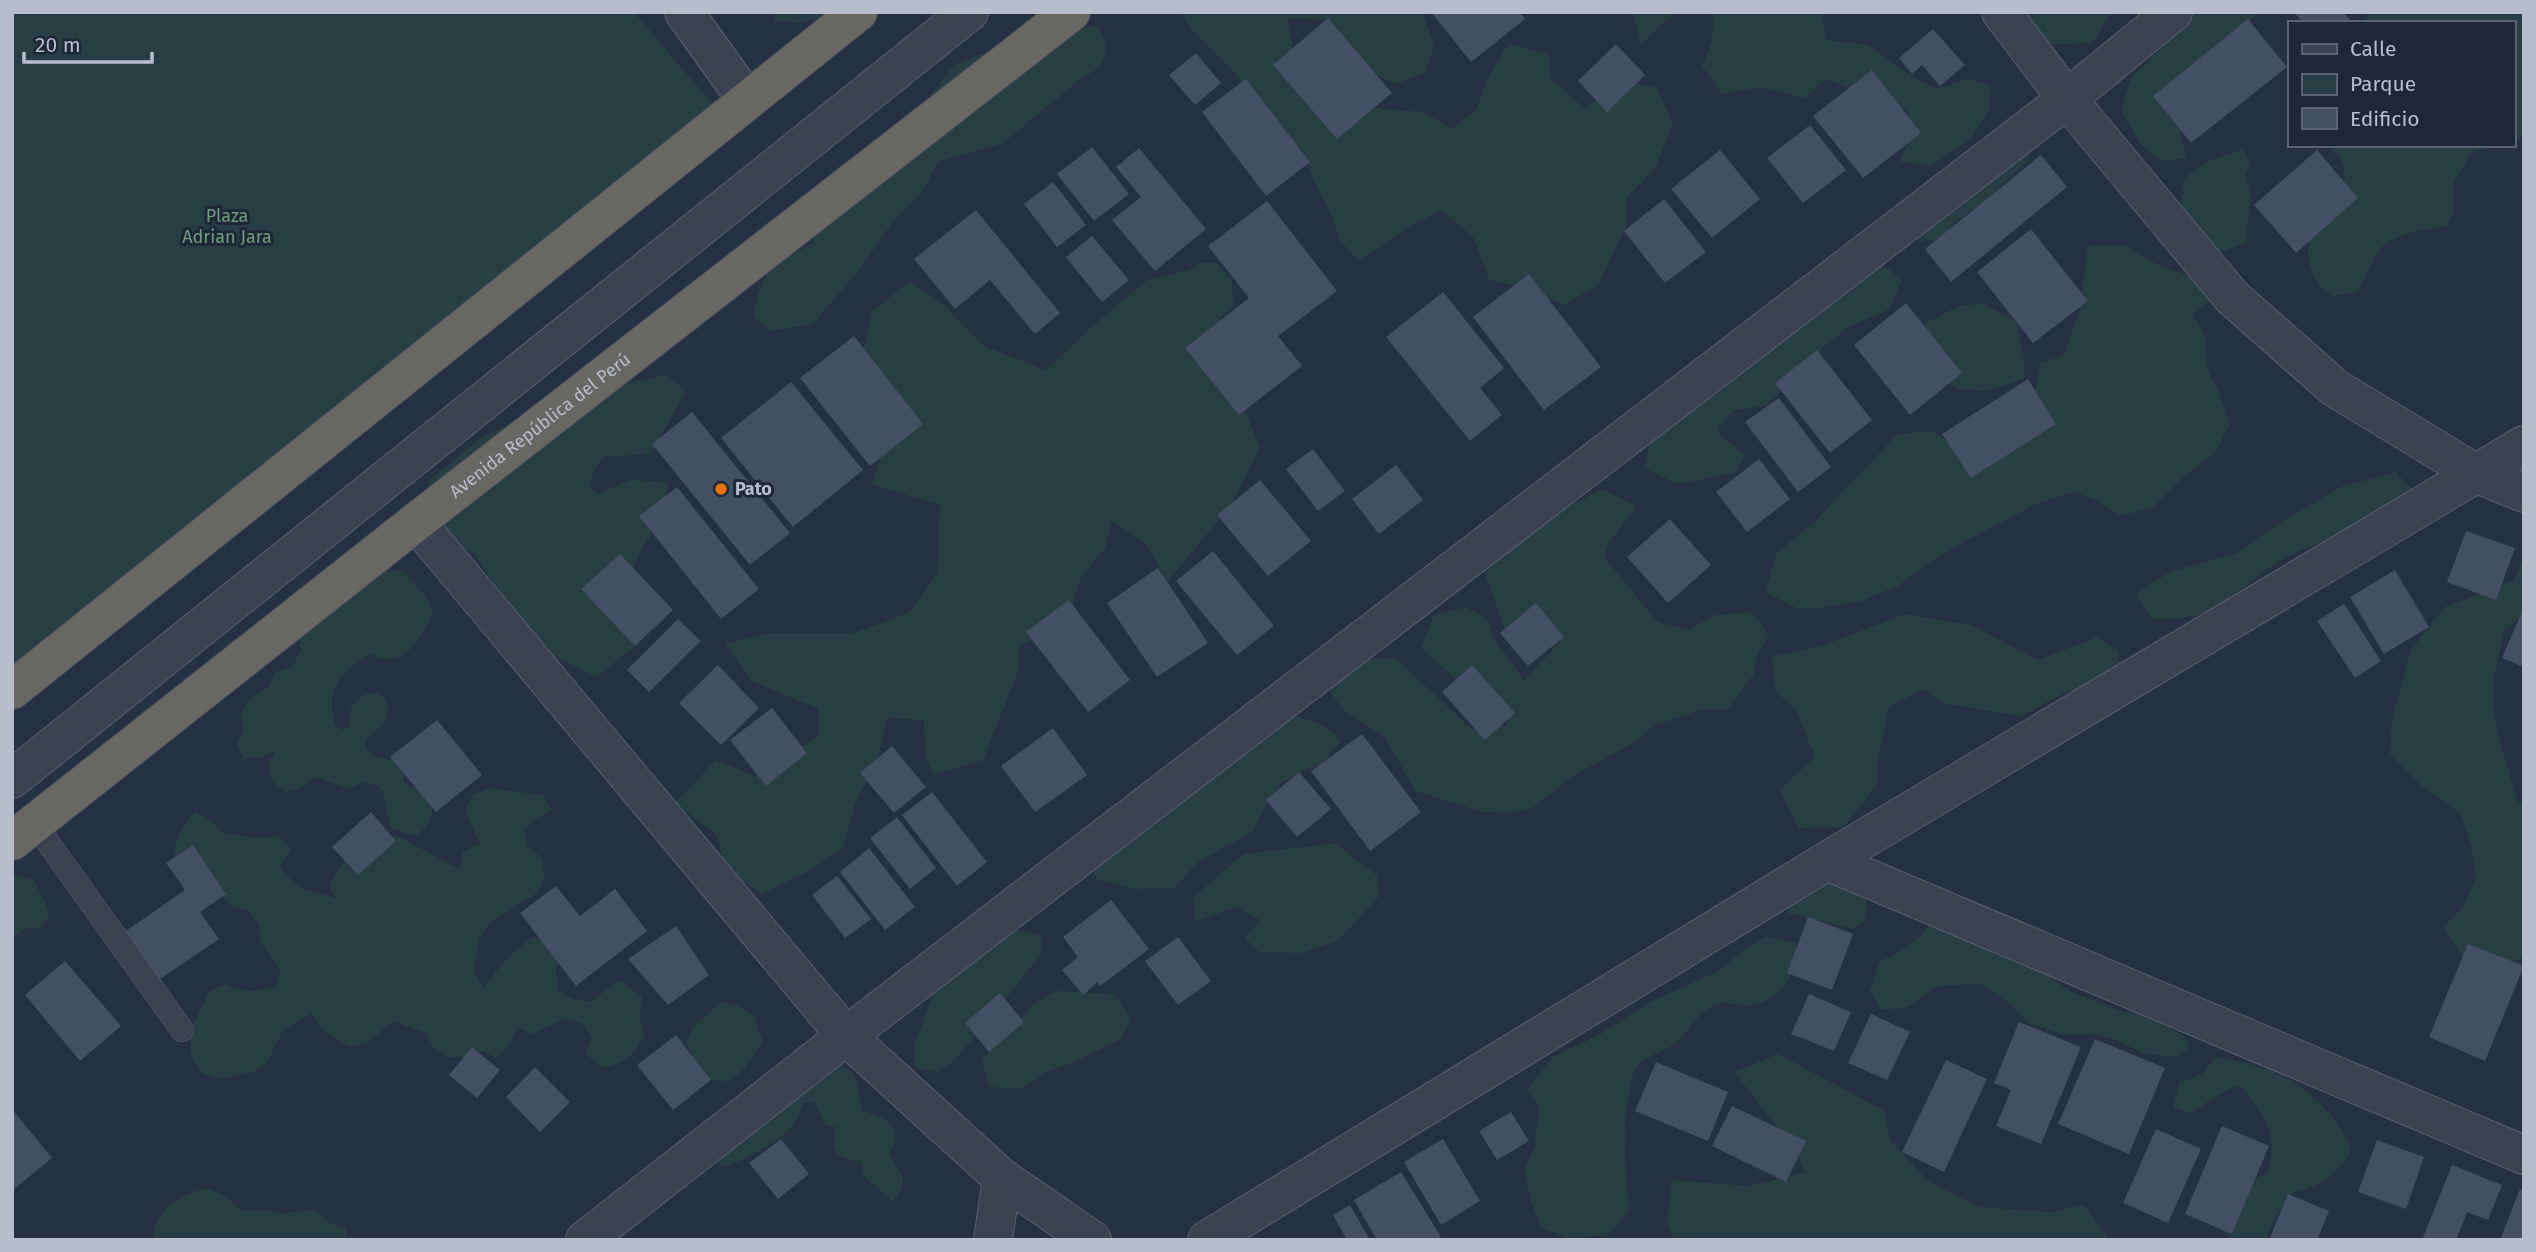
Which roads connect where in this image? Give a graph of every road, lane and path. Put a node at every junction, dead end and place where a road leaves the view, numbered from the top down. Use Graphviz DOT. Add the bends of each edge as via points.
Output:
graph roads {
  1 [pos="684,12"];
  2 [pos="858,12"];
  3 [pos="969,12"];
  4 [pos="1071,12"];
  5 [pos="2001,12"];
  6 [pos="2173,12"];
  7 [pos="2067,99"];
  8 [pos="747,100"];
  9 [pos="2524,445"];
  10 [pos="2475,473"];
  11 [pos="2524,493"];
  12 [pos="416,522"];
  13 [pos="12,690"];
  14 [pos="12,779"];
  15 [pos="23,832"];
  16 [pos="1827,861"];
  17 [pos="182,1030"];
  18 [pos="846,1036"];
  19 [pos="2524,1155"];
  20 [pos="1002,1178"];
  21 [pos="585,1240"];
  22 [pos="993,1240"];
  23 [pos="1092,1240"];
  24 [pos="1207,1240"];
  1 -- 8 [label="street"];
  2 -- 8 [label="highway"];
  3 -- 14 [label="street"];
  4 -- 12 [label="highway, Avenida República del Perú"];
  5 -- 7 [label="street"];
  6 -- 7 [label="street"];
  7 -- 10 [label="street" via="2232,297 2335,388"];
  7 -- 18 [label="street"];
  8 -- 13 [label="highway"];
  9 -- 10 [label="street"];
  10 -- 11 [label="street"];
  10 -- 16 [label="street"];
  12 -- 15 [label="highway, Avenida República del Perú"];
  12 -- 18 [label="street"];
  15 -- 17 [label="lane"];
  16 -- 19 [label="street"];
  16 -- 24 [label="street"];
  18 -- 20 [label="street"];
  18 -- 21 [label="street"];
  20 -- 22 [label="street"];
  20 -- 23 [label="street"];
}
